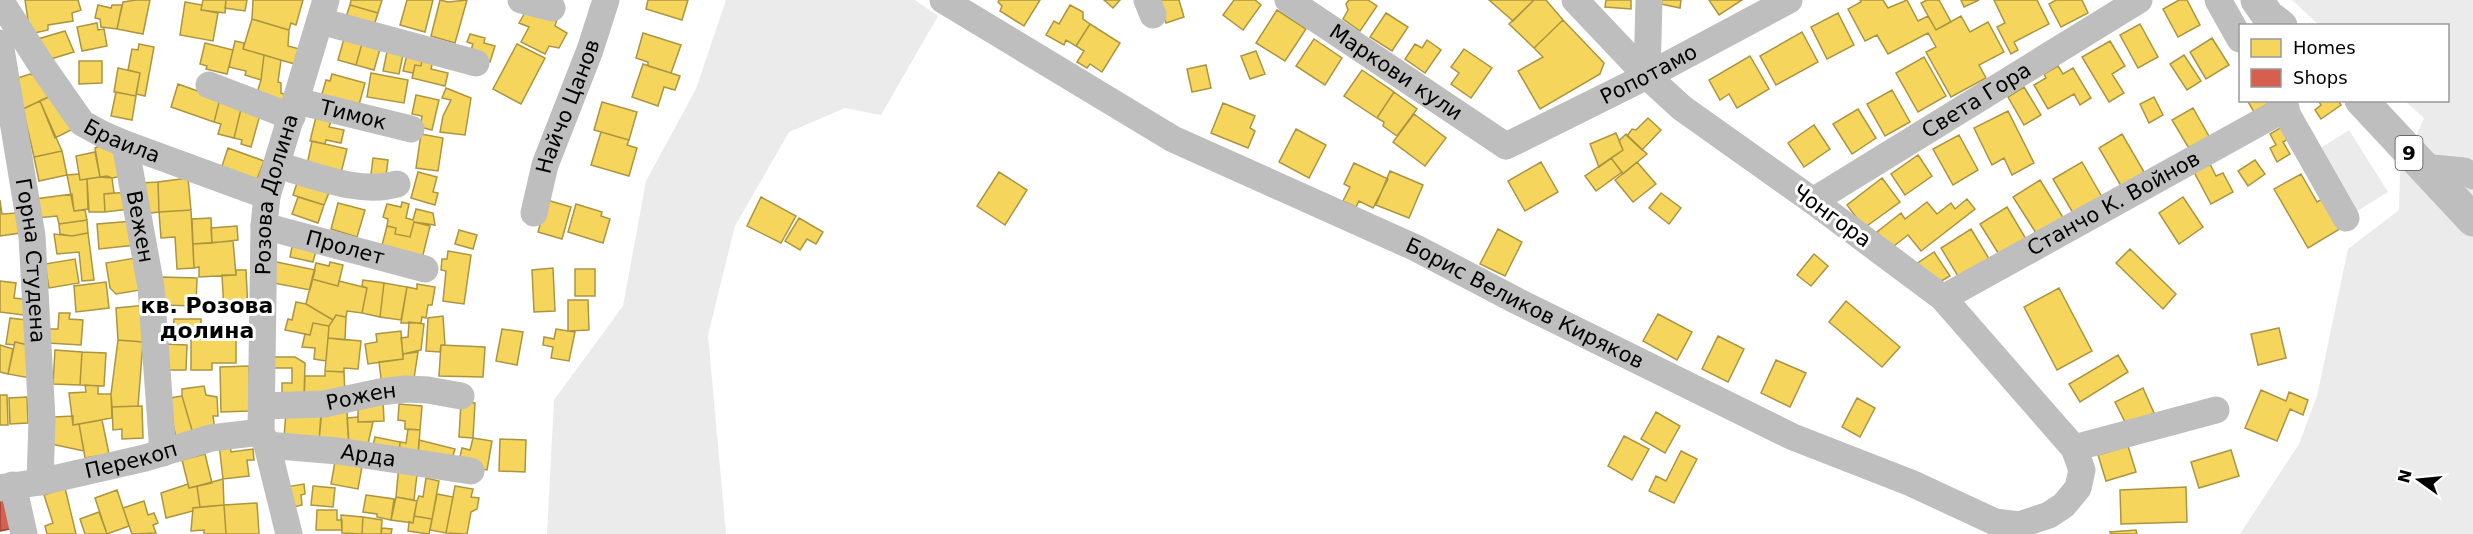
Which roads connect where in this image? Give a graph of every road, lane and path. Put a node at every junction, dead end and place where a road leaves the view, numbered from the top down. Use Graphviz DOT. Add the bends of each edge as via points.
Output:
graph roads {
  1 [pos="0,0"];
  2 [pos="521,0"];
  3 [pos="606,0"];
  4 [pos="943,0"];
  5 [pos="1288,0"];
  6 [pos="1575,0"];
  7 [pos="1649,0"];
  8 [pos="1789,0"];
  9 [pos="2139,0"];
  10 [pos="2218,0"];
  11 [pos="2257,0"];
  12 [pos="552,8"];
  13 [pos="323,10"];
  14 [pos="2278,24"];
  15 [pos="2239,36"];
  16 [pos="0,43"];
  17 [pos="476,63"];
  18 [pos="1647,76"];
  19 [pos="209,85"];
  20 [pos="2363,102"];
  21 [pos="2282,104"];
  22 [pos="294,109"];
  23 [pos="411,129"];
  24 [pos="125,144"];
  25 [pos="1506,146"];
  26 [pos="277,165"];
  27 [pos="2422,167"];
  28 [pos="2473,176"];
  29 [pos="397,184"];
  30 [pos="267,196"];
  31 [pos="1813,201"];
  32 [pos="534,213"];
  33 [pos="2346,218"];
  34 [pos="2473,220"];
  35 [pos="264,226"];
  36 [pos="425,269"];
  37 [pos="1942,298"];
  38 [pos="461,396"];
  39 [pos="262,405"];
  40 [pos="2216,410"];
  41 [pos="264,439"];
  42 [pos="2074,448"];
  43 [pos="163,453"];
  44 [pos="471,471"];
  45 [pos="40,482"];
  46 [pos="6,486"];
  47 [pos="24,534"];
  48 [pos="288,534"];
  1 -- 24 [label="street, Браила" via="82,123"];
  2 -- 12 [label="street"];
  3 -- 32 [label="street, Найчо Цанов" via="545,165"];
  4 -- 42 [label="street, Борис Великов Киряков" via="1173,140 1416,248 1793,437 1911,483 1995,522 2019,525 2049,515 2064,505 2078,488 2082,470"];
  5 -- 25 [label="street, Маркови кули"];
  6 -- 18 [label="street, Чонгора"];
  7 -- 18 [label="street"];
  8 -- 18 [label="street, Ропотамо"];
  9 -- 31 [label="street, Света Гора"];
  10 -- 15 [label="street"];
  11 -- 14 [label="main road"];
  13 -- 17 [label="street"];
  13 -- 22 [label="street, Розова Долина"];
  16 -- 45 [label="street, Горна Студена" via="32,236 42,419"];
  18 -- 25 [label="street, Ропотамо"];
  18 -- 31 [label="street, Чонгора" via="1682,108"];
  19 -- 22 [label="street, Тимок"];
  20 -- 27 [label="main road, 9"];
  21 -- 33 [label="street"];
  21 -- 37 [label="street, Станчо К. Войнов"];
  22 -- 23 [label="street, Тимок"];
  22 -- 26 [label="street, Розова Долина"];
  24 -- 30 [label="street, Браила"];
  24 -- 43 [label="street, Вежен" via="151,287"];
  26 -- 29 [label="street" via="344,183 381,188"];
  26 -- 30 [label="street, Розова Долина"];
  27 -- 28 [label="street" via="2464,171"];
  27 -- 34 [label="main road, 9"];
  30 -- 35 [label="street, Розова Долина"];
  31 -- 37 [label="street, Чонгора"];
  35 -- 36 [label="street, Пролет"];
  35 -- 39 [label="street, Розова Долина"];
  37 -- 42 [label="street, Чонгора"];
  38 -- 39 [label="street, Рожен" via="405,389 324,404"];
  39 -- 41 [label="street, Розова Долина"];
  40 -- 42 [label="street"];
  41 -- 43 [label="street, Перекоп" via="211,438"];
  41 -- 44 [label="street, Арда"];
  41 -- 48 [label="street, Розова Долина"];
  43 -- 45 [label="street, Перекоп"];
  45 -- 46 [label="street, Перекоп"];
  46 -- 47 [label="street"];
}
